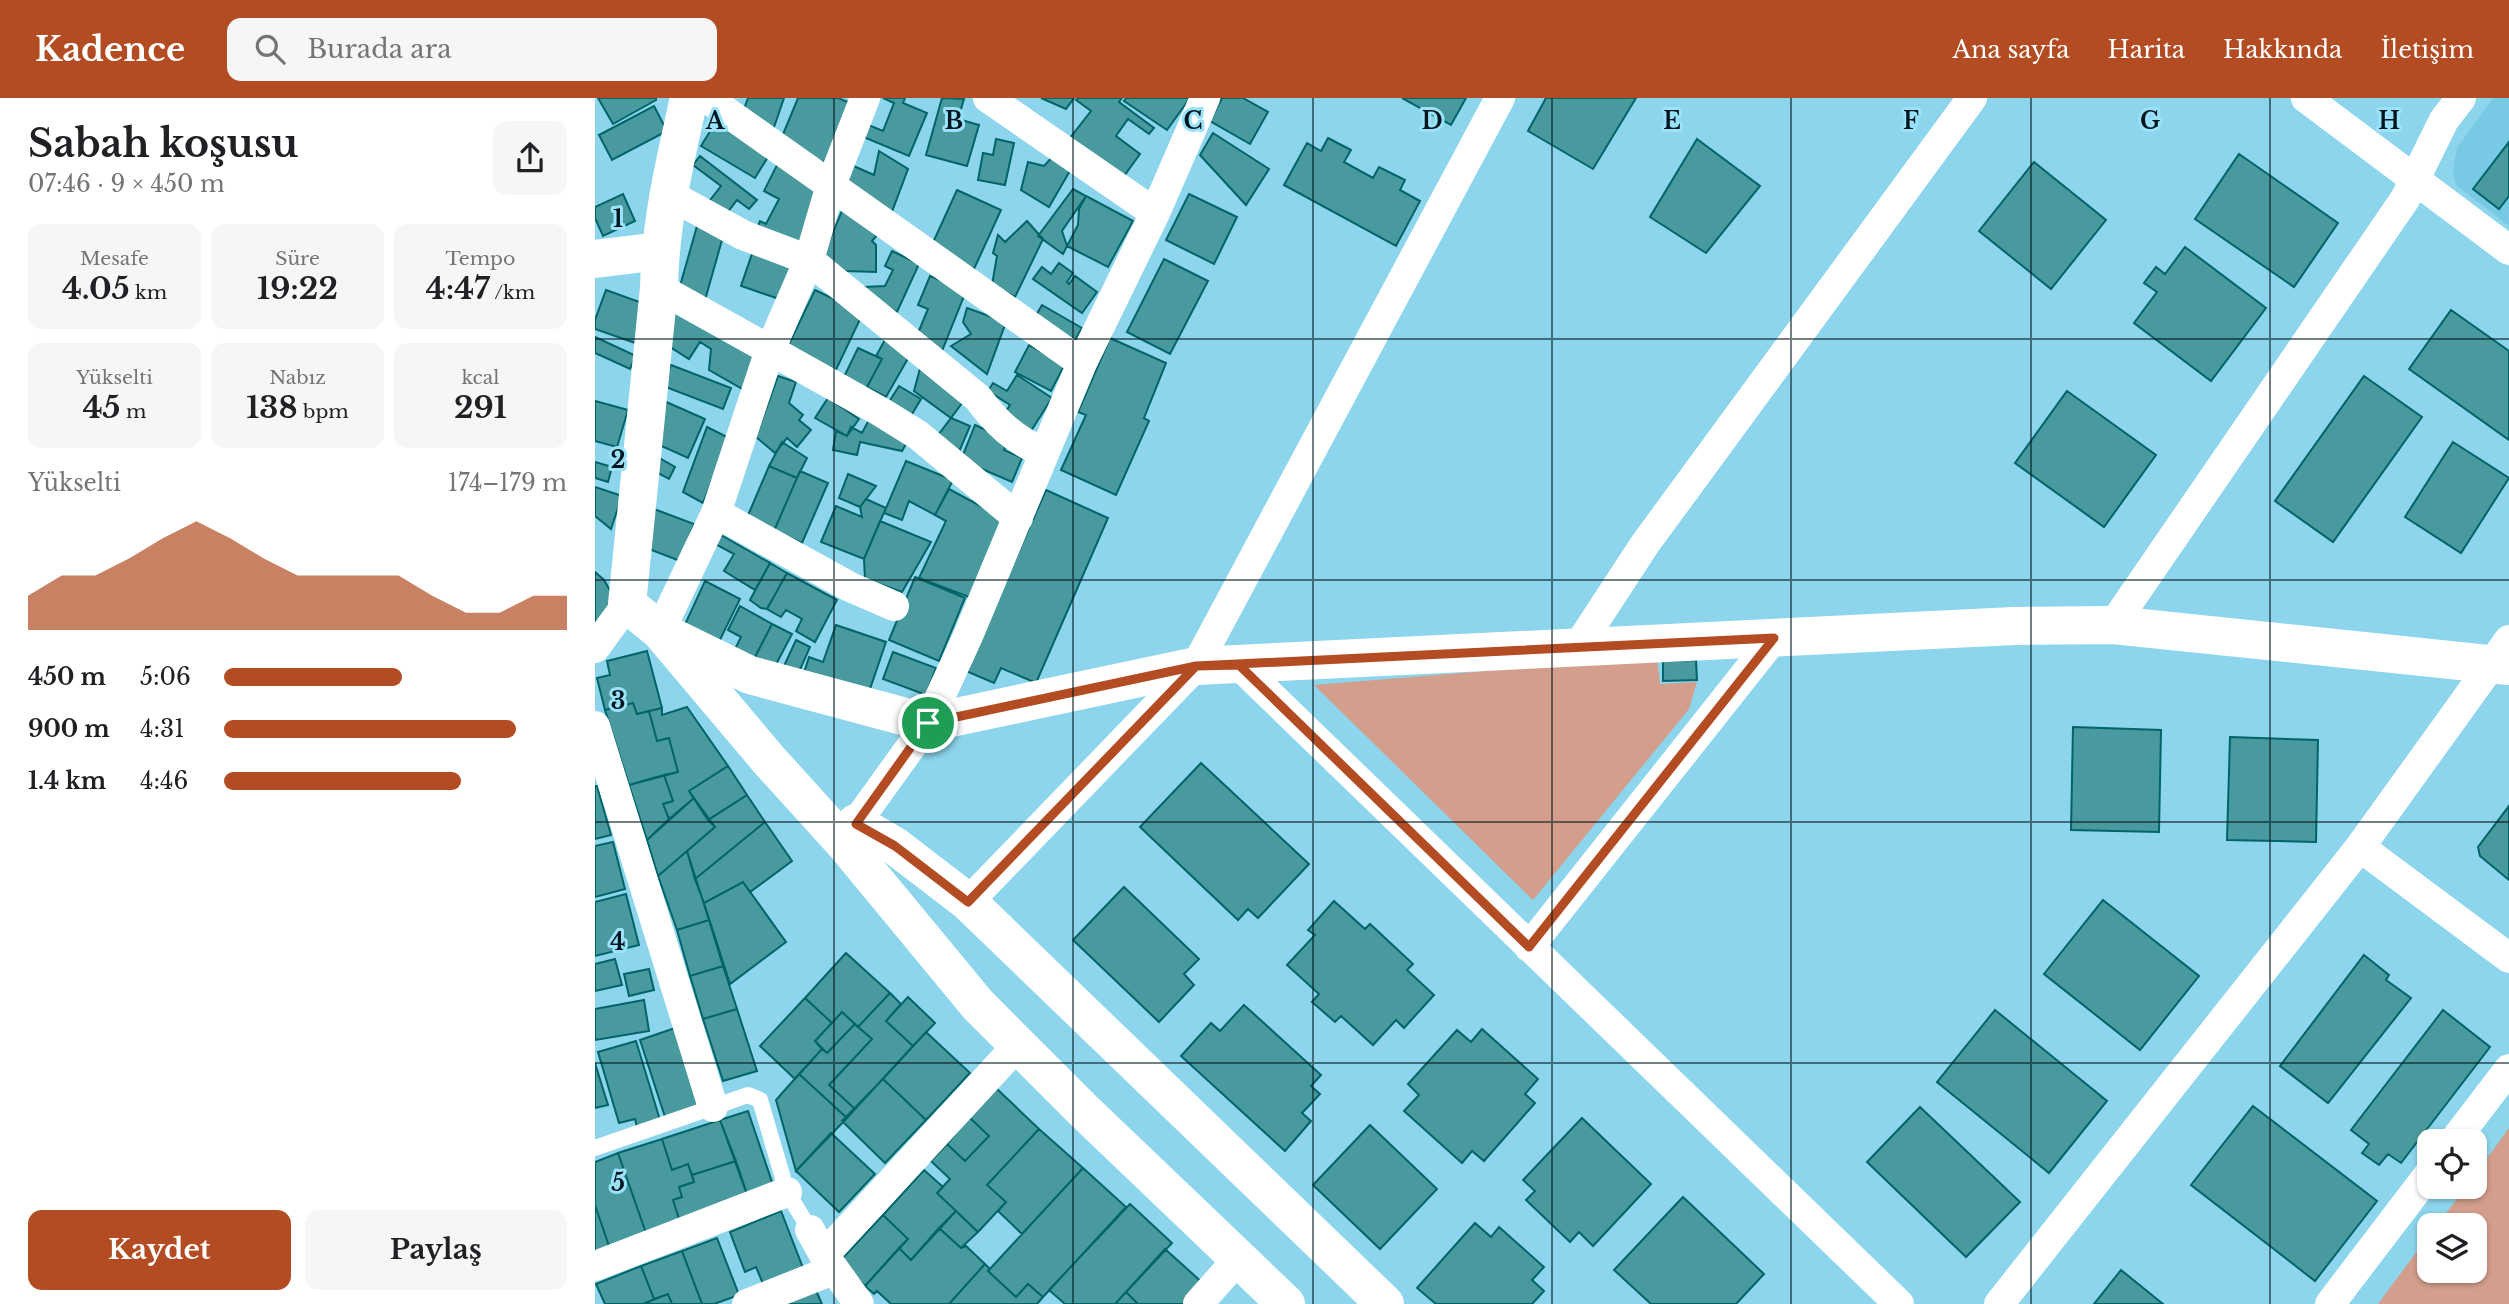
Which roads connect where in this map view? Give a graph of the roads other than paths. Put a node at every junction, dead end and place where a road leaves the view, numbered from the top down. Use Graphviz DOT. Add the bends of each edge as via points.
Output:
graph roads {
  1 [pos="689,98"];
  2 [pos="708,98"];
  3 [pos="865,98"];
  4 [pos="988,98"];
  5 [pos="1205,98"];
  6 [pos="1500,98"];
  7 [pos="1972,98"];
  8 [pos="2306,98"];
  9 [pos="2461,98"];
  10 [pos="2415,178"];
  11 [pos="831,185"];
  12 [pos="668,194"];
  13 [pos="1155,213"];
  14 [pos="2509,250"];
  15 [pos="595,259"];
  16 [pos="809,260"];
  17 [pos="659,269"];
  18 [pos="770,351"];
  19 [pos="1082,363"];
  20 [pos="1044,453"];
  21 [pos="716,513"];
  22 [pos="1018,518"];
  23 [pos="627,604"];
  24 [pos="894,606"];
  25 [pos="2113,625"];
  26 [pos="660,631"];
  27 [pos="1774,638"];
  28 [pos="595,648"];
  29 [pos="1577,648"];
  30 [pos="2503,657"];
  31 [pos="1239,665"];
  32 [pos="1196,666"];
  33 [pos="928,723"];
  34 [pos="595,726"];
  35 [pos="851,834"];
  36 [pos="2360,847"];
  37 [pos="968,902"];
  38 [pos="1529,947"];
  39 [pos="2509,958"];
  40 [pos="1018,1045"];
  41 [pos="2509,1069"];
  42 [pos="713,1107"];
  43 [pos="2463,1129"];
  44 [pos="595,1148"];
  45 [pos="2417,1190"];
  46 [pos="787,1192"];
  47 [pos="823,1252"];
  48 [pos="1238,1259"];
  49 [pos="595,1266"];
  50 [pos="747,1304"];
  51 [pos="859,1304"];
  52 [pos="1198,1304"];
  53 [pos="1286,1304"];
  54 [pos="1385,1304"];
  55 [pos="1899,1304"];
  56 [pos="1999,1304"];
  57 [pos="2330,1304"];
  1 -- 12 [label="street"];
  2 -- 11 [label="street"];
  3 -- 11 [label="street"];
  4 -- 13 [label="street"];
  5 -- 13 [label="street"];
  6 -- 32 [label="street"];
  7 -- 29 [label="street" via="1645,544"];
  8 -- 10 [label="street"];
  9 -- 10 [label="street" via="2444,120"];
  10 -- 14 [label="street"];
  10 -- 25 [label="street"];
  11 -- 16 [label="street"];
  11 -- 19 [label="street"];
  12 -- 16 [label="street" via="743,235"];
  12 -- 17 [label="street"];
  13 -- 19 [label="street"];
  15 -- 17 [label="street"];
  16 -- 18 [label="street"];
  16 -- 20 [label="street" via="978,398 997,424"];
  17 -- 18 [label="street"];
  17 -- 23 [label="street"];
  18 -- 21 [label="street"];
  18 -- 22 [label="street" via="918,435"];
  19 -- 20 [label="street"];
  20 -- 22 [label="street"];
  21 -- 24 [label="street" via="850,587"];
  21 -- 26 [label="street"];
  22 -- 33 [label="street"];
  23 -- 26 [label="street"];
  23 -- 28 [label="street"];
  25 -- 27 [label="street"];
  25 -- 30 [label="street"];
  26 -- 33 [label="street" via="750,675"];
  26 -- 35 [label="street" via="768,759"];
  27 -- 29 [label="street"];
  27 -- 38 [label="street"];
  29 -- 31 [label="street"];
  30 -- 36 [label="street"];
  31 -- 32 [label="street"];
  31 -- 38 [label="street"];
  32 -- 33 [label="street"];
  32 -- 37 [label="street"];
  33 -- 35 [label="street"];
  34 -- 42 [label="street"];
  35 -- 37 [label="street" via="895,846"];
  35 -- 40 [label="street" via="978,1005"];
  36 -- 39 [label="street"];
  36 -- 56 [label="street"];
  37 -- 54 [label="street"];
  38 -- 55 [label="street"];
  40 -- 47 [label="street"];
  40 -- 48 [label="street"];
  41 -- 43 [label="street"];
  42 -- 44 [label="lane"];
  42 -- 46 [label="lane" via="748,1095 760,1100"];
  45 -- 57 [label="street"];
  46 -- 47 [label="lane"];
  46 -- 49 [label="street"];
  47 -- 50 [label="street"];
  47 -- 51 [label="street"];
  48 -- 52 [label="street"];
  48 -- 53 [label="street"];
}
